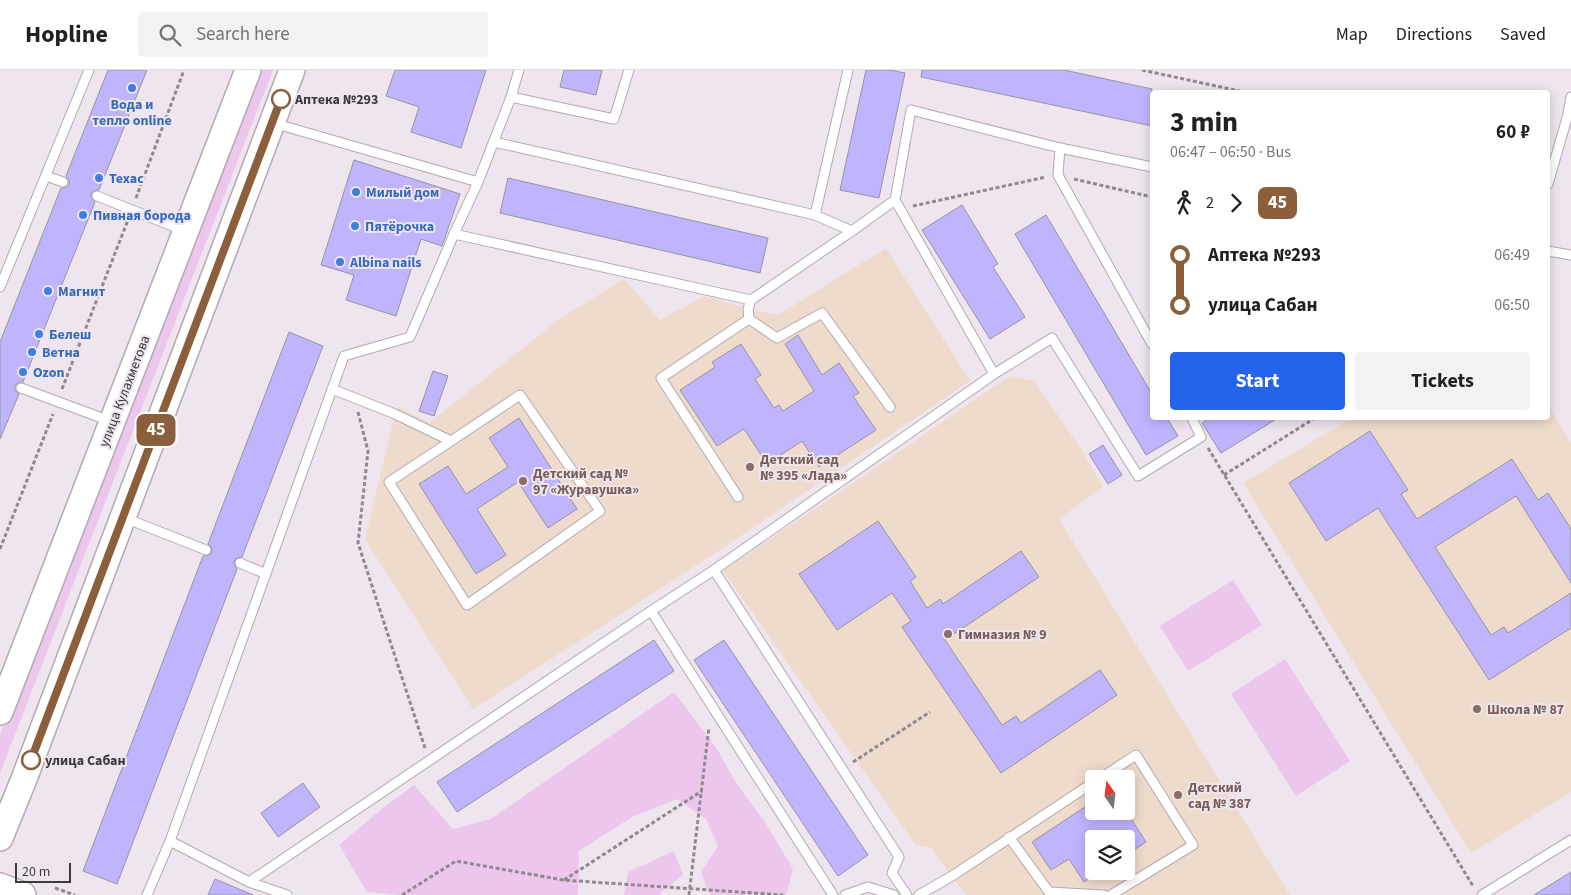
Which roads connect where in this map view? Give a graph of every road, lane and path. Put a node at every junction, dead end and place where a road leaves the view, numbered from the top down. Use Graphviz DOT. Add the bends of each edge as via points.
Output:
graph roads {
  1 [pos="89,70"];
  2 [pos="184,70"];
  3 [pos="248,70"];
  4 [pos="292,70"];
  5 [pos="519,70"];
  6 [pos="629,70"];
  7 [pos="848,70"];
  8 [pos="1142,70"];
  9 [pos="1235,90"];
  10 [pos="511,97"];
  11 [pos="1571,98"];
  12 [pos="272,123"];
  13 [pos="494,142"];
  14 [pos="1060,148"];
  15 [pos="1150,167"];
  16 [pos="1058,175"];
  17 [pos="46,176"];
  18 [pos="1550,177"];
  19 [pos="63,182"];
  20 [pos="478,182"];
  21 [pos="97,196"];
  22 [pos="1150,196"];
  23 [pos="896,200"];
  24 [pos="900,209"];
  25 [pos="132,210"];
  26 [pos="815,215"];
  27 [pos="186,231"];
  28 [pos="852,231"];
  29 [pos="454,234"];
  30 [pos="1550,250"];
  31 [pos="1571,255"];
  32 [pos="0,287"];
  33 [pos="751,300"];
  34 [pos="749,319"];
  35 [pos="1150,340"];
  36 [pos="994,374"];
  37 [pos="21,388"];
  38 [pos="332,389"];
  39 [pos="354,397"];
  40 [pos="58,401"];
  41 [pos="890,407"];
  42 [pos="1193,420"];
  43 [pos="1312,420"];
  44 [pos="112,422"];
  45 [pos="1201,437"];
  46 [pos="451,442"];
  47 [pos="1224,475"];
  48 [pos="738,497"];
  49 [pos="123,517"];
  50 [pos="0,549"];
  51 [pos="206,550"];
  52 [pos="240,563"];
  53 [pos="714,570"];
  54 [pos="266,574"];
  55 [pos="651,611"];
  56 [pos="712,706"];
  57 [pos="0,712"];
  58 [pos="930,712"];
  59 [pos="429,760"];
  60 [pos="842,769"];
  61 [pos="1113,770"];
  62 [pos="1085,788"];
  63 [pos="702,790"];
  64 [pos="1009,837"];
  65 [pos="0,838"];
  66 [pos="1571,840"];
  67 [pos="170,841"];
  68 [pos="563,880"];
  69 [pos="249,882"];
  70 [pos="0,886"];
  71 [pos="1473,887"];
  72 [pos="55,888"];
  73 [pos="690,889"];
  74 [pos="23,895"];
  75 [pos="75,895"];
  76 [pos="148,895"];
  77 [pos="287,895"];
  78 [pos="402,895"];
  79 [pos="689,895"];
  80 [pos="783,895"];
  81 [pos="833,895"];
  82 [pos="844,895"];
  83 [pos="894,895"];
  84 [pos="907,895"];
  85 [pos="919,895"];
  86 [pos="1104,895"];
  87 [pos="1111,895"];
  88 [pos="1482,895"];
  1 -- 17 [label="lane"];
  2 -- 25 [label="path"];
  3 -- 27 [label="main road, улица Кулахметова"];
  4 -- 12 [label="main road"];
  5 -- 10 [label="lane"];
  6 -- 10 [label="lane" via="614,120"];
  7 -- 26 [label="lane"];
  8 -- 9 [label="path"];
  10 -- 13 [label="lane"];
  11 -- 18 [label="lane"];
  12 -- 20 [label="lane"];
  12 -- 49 [label="main road"];
  13 -- 20 [label="lane"];
  13 -- 26 [label="lane"];
  14 -- 15 [label="lane"];
  14 -- 16 [label="lane"];
  14 -- 23 [label="lane" via="911,110"];
  16 -- 22 [label="path"];
  16 -- 24 [label="path"];
  16 -- 35 [label="lane"];
  17 -- 19 [label="lane"];
  17 -- 32 [label="lane"];
  20 -- 29 [label="lane"];
  21 -- 25 [label="lane"];
  23 -- 24 [label="lane"];
  23 -- 28 [label="lane"];
  24 -- 36 [label="lane"];
  25 -- 27 [label="lane"];
  25 -- 40 [label="path"];
  26 -- 28 [label="lane"];
  27 -- 44 [label="main road, улица Кулахметова"];
  28 -- 33 [label="lane"];
  29 -- 33 [label="lane"];
  29 -- 38 [label="lane" via="410,337 344,356"];
  30 -- 31 [label="lane"];
  33 -- 34 [label="lane"];
  34 -- 41 [label="lane" via="778,338 822,313"];
  34 -- 48 [label="lane" via="661,378"];
  36 -- 45 [label="lane" via="1052,338 1138,476"];
  36 -- 53 [label="lane"];
  37 -- 40 [label="lane"];
  38 -- 39 [label="lane"];
  38 -- 54 [label="lane"];
  39 -- 46 [label="lane"];
  39 -- 59 [label="path" via="368,451 358,543"];
  40 -- 44 [label="lane"];
  40 -- 50 [label="path"];
  42 -- 45 [label="lane"];
  43 -- 47 [label="path"];
  44 -- 57 [label="main road, улица Кулахметова"];
  45 -- 47 [label="path"];
  46 -- 46 [label="lane" via="389,482 467,605 600,510 520,395"];
  47 -- 71 [label="path"];
  49 -- 51 [label="lane"];
  49 -- 65 [label="main road"];
  52 -- 54 [label="lane"];
  53 -- 55 [label="lane"];
  53 -- 60 [label="lane"];
  54 -- 67 [label="lane"];
  55 -- 56 [label="lane"];
  55 -- 59 [label="lane"];
  56 -- 63 [label="path"];
  56 -- 81 [label="lane"];
  58 -- 60 [label="path"];
  59 -- 69 [label="lane"];
  60 -- 84 [label="lane" via="899,857 892,873"];
  61 -- 87 [label="lane" via="1136,755 1192,845"];
  62 -- 64 [label="lane"];
  63 -- 68 [label="path"];
  63 -- 73 [label="path"];
  64 -- 85 [label="lane"];
  64 -- 86 [label="lane" via="1048,892"];
  66 -- 88 [label="lane"];
  67 -- 69 [label="lane"];
  67 -- 76 [label="lane"];
  68 -- 73 [label="path"];
  68 -- 78 [label="path" via="456,861"];
  69 -- 77 [label="lane"];
  70 -- 74 [label="main road"];
  72 -- 75 [label="path"];
  73 -- 79 [label="path"];
  73 -- 80 [label="path"];
  82 -- 83 [label="lane" via="868,886"];
}
